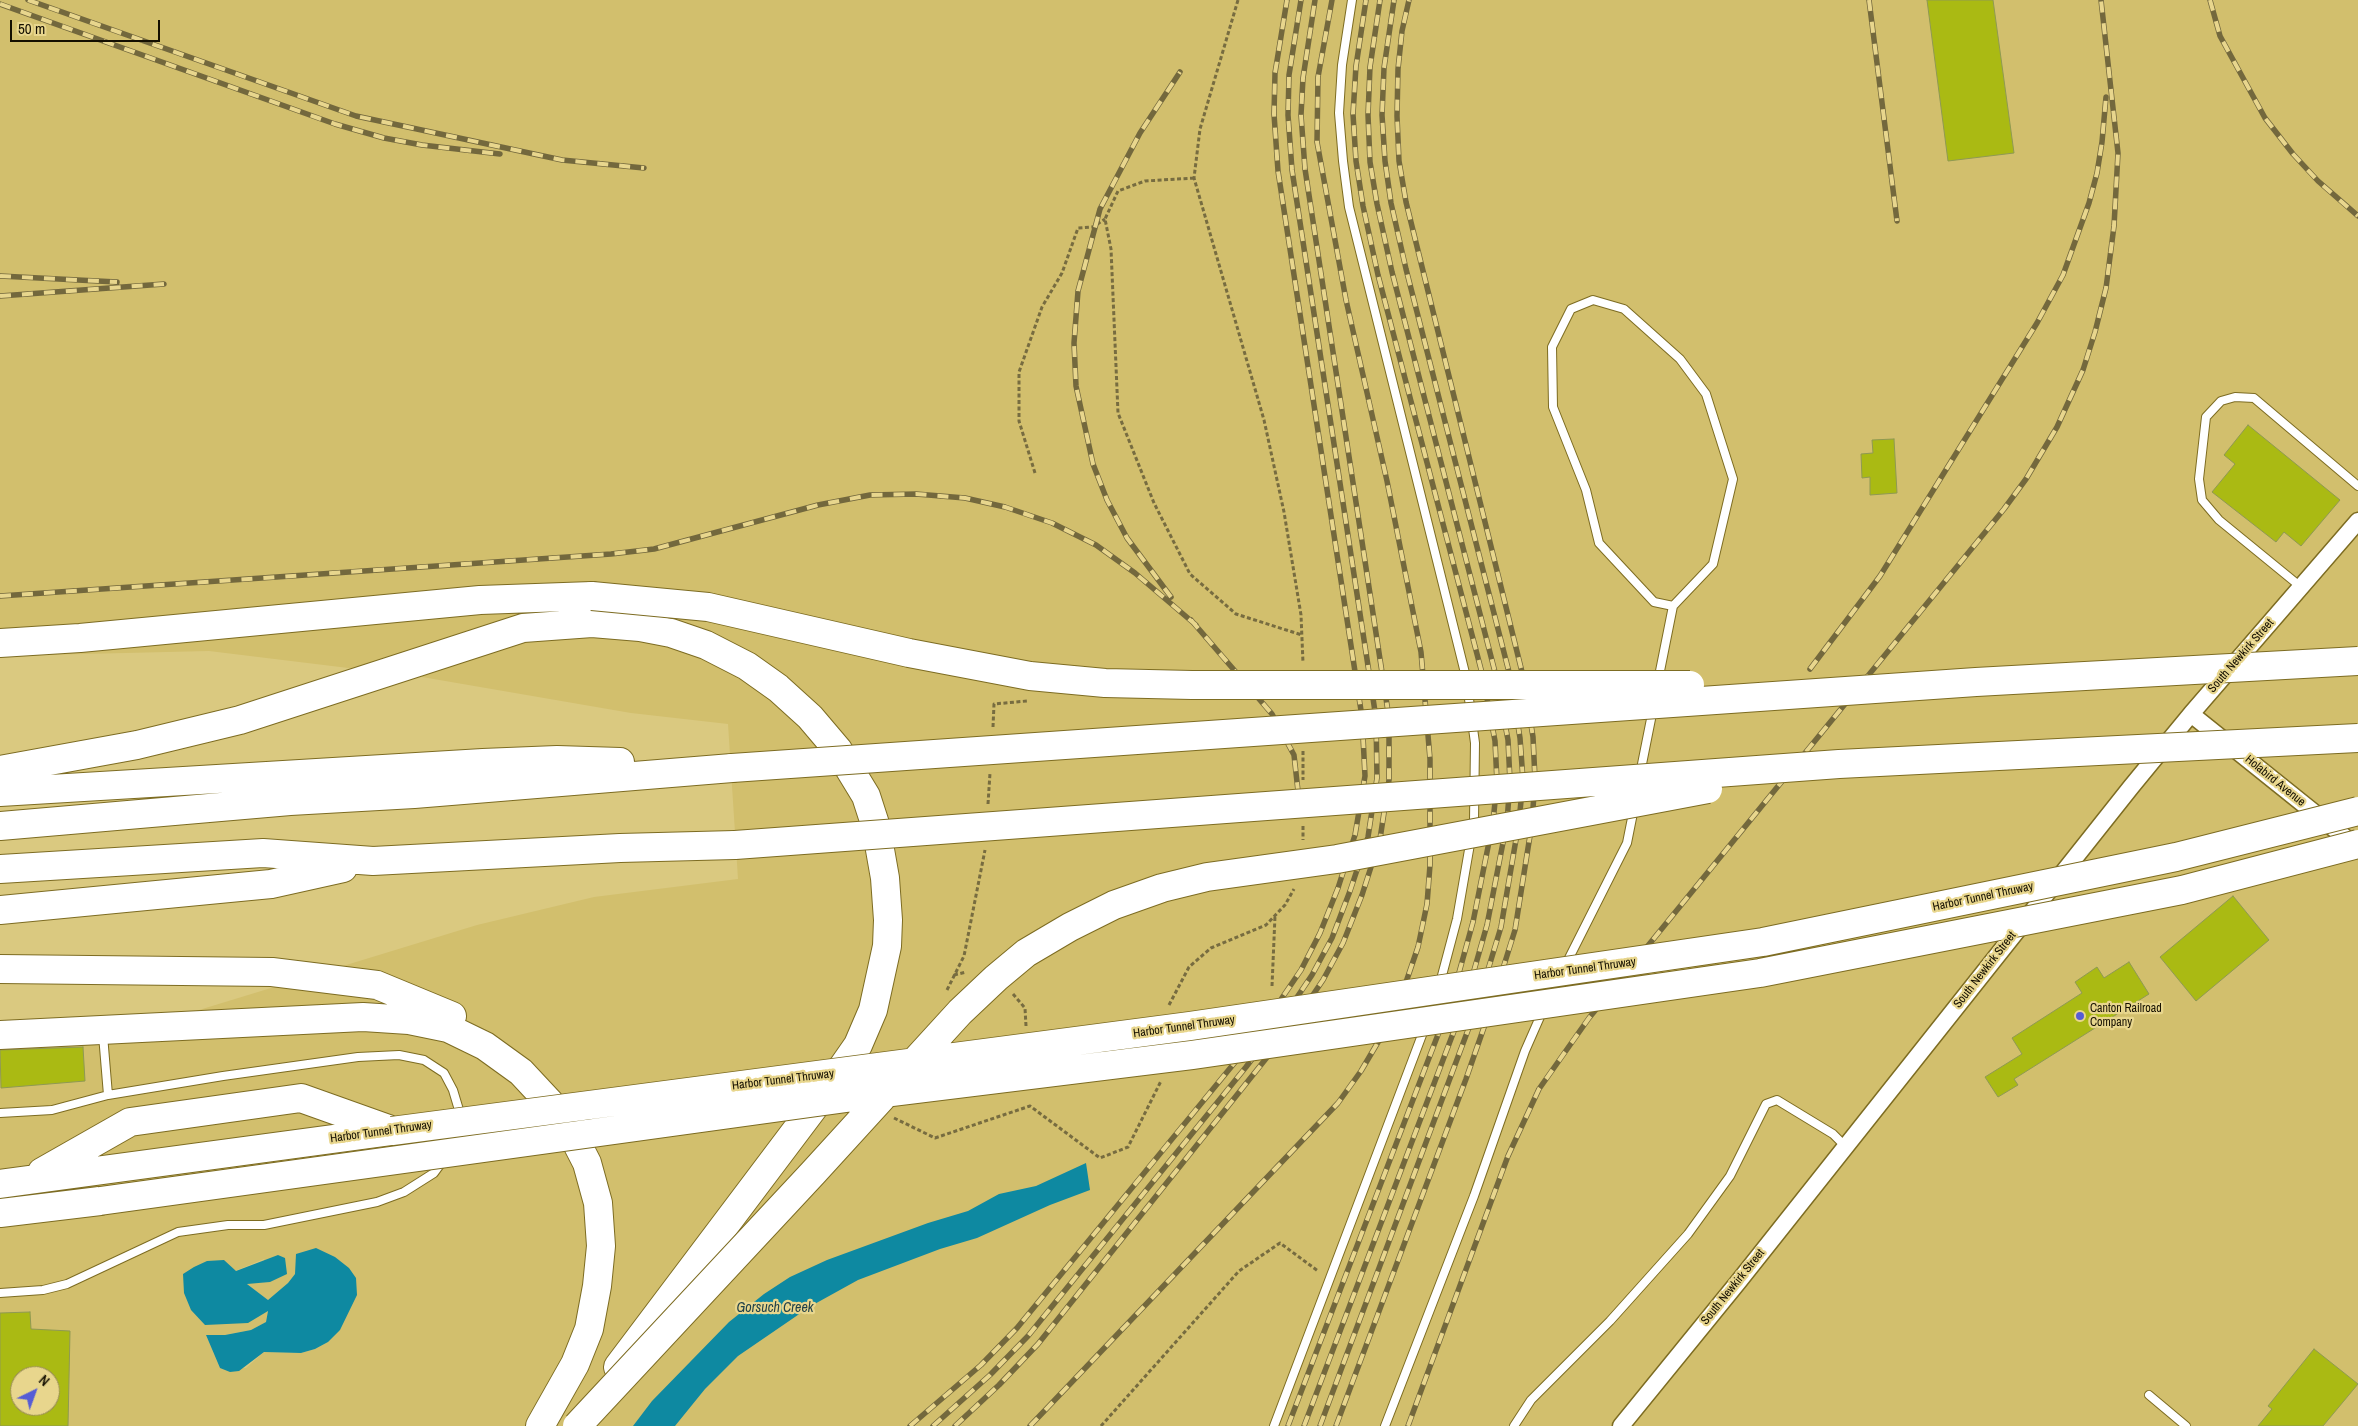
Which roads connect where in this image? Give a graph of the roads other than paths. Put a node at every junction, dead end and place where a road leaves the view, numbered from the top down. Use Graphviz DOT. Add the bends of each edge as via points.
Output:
graph roads {
  1 [pos="1352,0"];
  2 [pos="2358,486"];
  3 [pos="2358,521"];
  4 [pos="2301,587"];
  5 [pos="1673,606"];
  6 [pos="0,643"];
  7 [pos="2358,661"];
  8 [pos="1976,682"];
  9 [pos="2191,714"];
  10 [pos="2358,738"];
  11 [pos="1839,764"];
  12 [pos="732,768"];
  13 [pos="0,770"];
  14 [pos="1638,786"];
  15 [pos="0,792"];
  16 [pos="1636,796"];
  17 [pos="2358,810"];
  18 [pos="0,826"];
  19 [pos="2358,844"];
  20 [pos="2358,848"];
  21 [pos="373,862"];
  22 [pos="0,869"];
  23 [pos="0,910"];
  24 [pos="0,969"];
  25 [pos="1556,984"];
  26 [pos="1552,993"];
  27 [pos="1434,1002"];
  28 [pos="1432,1010"];
  29 [pos="102,1031"];
  30 [pos="0,1035"];
  31 [pos="485,1046"];
  32 [pos="108,1096"];
  33 [pos="0,1113"];
  34 [pos="392,1131"];
  35 [pos="1846,1147"];
  36 [pos="29,1180"];
  37 [pos="0,1184"];
  38 [pos="0,1213"];
  39 [pos="0,1293"];
  40 [pos="2149,1395"];
  41 [pos="540,1426"];
  42 [pos="575,1426"];
  43 [pos="1274,1426"];
  44 [pos="1385,1426"];
  45 [pos="1514,1426"];
  46 [pos="1621,1426"];
  47 [pos="2186,1426"];
  1 -- 27 [label="lane" via="1342,65 1340,113 1349,207 1466,677 1475,743 1474,821 1466,872"];
  2 -- 4 [label="lane" via="2254,398 2235,397 2221,402 2206,417 2199,479 2202,500 2219,520"];
  3 -- 4 [label="street, South Newkirk Street"];
  4 -- 9 [label="street, South Newkirk Street"];
  5 -- 5 [label="lane" via="1714,564 1733,479 1706,394 1680,359 1624,309 1593,300 1571,309 1552,347 1553,407 1586,490 1599,543 1654,602"];
  5 -- 14 [label="lane"];
  6 -- 8 [label="highway, bridge" via="480,600 592,596 708,607 1021,675 1105,683 1667,685"];
  7 -- 8 [label="highway, bridge"];
  8 -- 12 [label="highway, bridge"];
  9 -- 20 [label="street, Holabird Avenue"];
  9 -- 35 [label="street, South Newkirk Street"];
  10 -- 11 [label="highway, bridge"];
  11 -- 21 [label="highway, bridge" via="735,845"];
  11 -- 42 [label="highway, bridge" via="1337,859 1207,877 1114,905 1070,928 1026,953 960,1012 813,1174"];
  12 -- 15 [label="highway" via="557,760"];
  12 -- 18 [label="highway"];
  13 -- 42 [label="highway, bridge" via="137,745 240,720 523,628 592,624 671,633 706,644 747,666 810,717 838,750 866,796 876,827 886,878 888,920 882,977 873,1010 858,1046"];
  16 -- 25 [label="lane" via="1627,843"];
  17 -- 34 [label="highway, Harbor Tunnel Thruway, bridge" via="2176,857 1763,942 1190,1026"];
  19 -- 38 [label="highway, bridge" via="2182,890 1760,973 1192,1054"];
  21 -- 22 [label="highway" via="263,853"];
  21 -- 23 [label="highway" via="271,884"];
  24 -- 31 [label="highway" via="272,972 377,986 455,1017"];
  26 -- 44 [label="lane" via="1526,1051"];
  28 -- 43 [label="lane"];
  29 -- 30 [label="highway"];
  29 -- 31 [label="highway" via="363,1017 409,1020 448,1028"];
  29 -- 32 [label="lane"];
  31 -- 41 [label="highway, bridge" via="521,1072 569,1128 586,1163 598,1203 601,1246 589,1329 576,1364"];
  32 -- 33 [label="lane" via="52,1110"];
  32 -- 39 [label="lane" via="328,1061 399,1055 424,1060 444,1073 459,1110 461,1131 434,1173 404,1192 377,1202 264,1225 228,1224 178,1232 67,1284 43,1290"];
  34 -- 36 [label="highway, Harbor Tunnel Thruway"];
  34 -- 36 [label="highway" via="301,1098 130,1122"];
  35 -- 45 [label="lane" via="1833,1134 1777,1100 1766,1104 1730,1176 1688,1234 1610,1321 1531,1400"];
  35 -- 46 [label="street, South Newkirk Street"];
  36 -- 37 [label="highway, Harbor Tunnel Thruway"];
  40 -- 47 [label="lane"];
}
